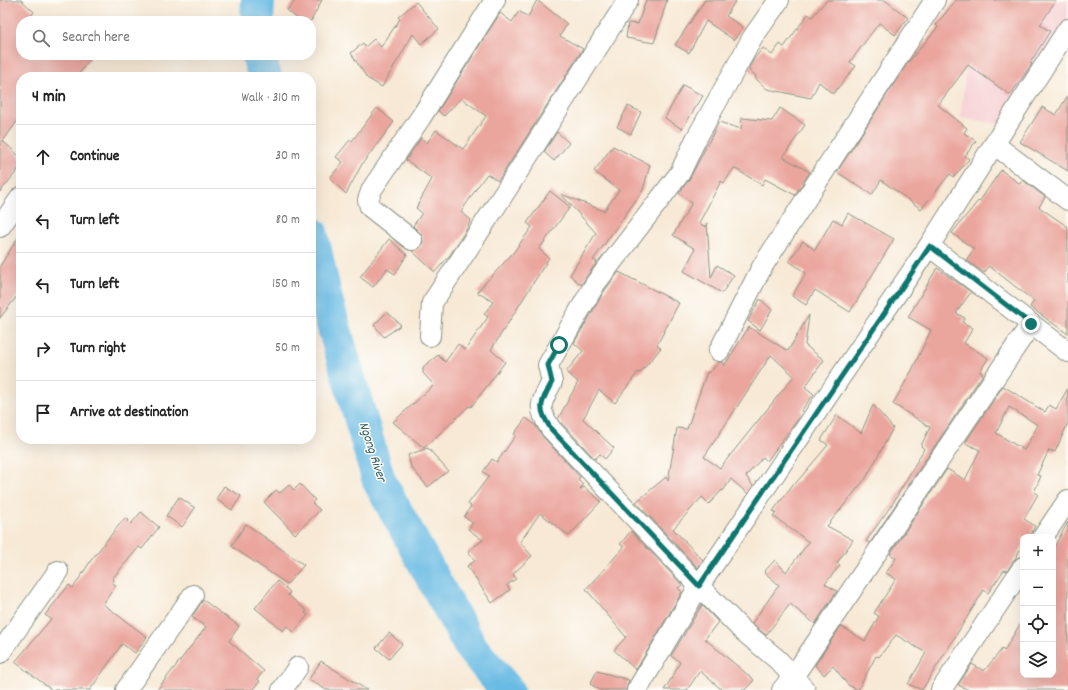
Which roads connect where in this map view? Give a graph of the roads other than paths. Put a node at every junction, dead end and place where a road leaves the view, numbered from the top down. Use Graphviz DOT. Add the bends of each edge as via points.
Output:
graph roads {
  1 [pos="495,0"];
  2 [pos="628,0"];
  3 [pos="779,0"];
  4 [pos="935,0"];
  5 [pos="1067,33"];
  6 [pos="995,145"];
  7 [pos="1068,200"];
  8 [pos="16,204"];
  9 [pos="0,227"];
  10 [pos="412,240"];
  11 [pos="930,246"];
  12 [pos="1031,324"];
  13 [pos="430,336"];
  14 [pos="719,351"];
  15 [pos="1068,352"];
  16 [pos="1068,500"];
  17 [pos="1045,534"];
  18 [pos="1021,570"];
  19 [pos="58,571"];
  20 [pos="699,586"];
  21 [pos="193,595"];
  22 [pos="0,653"];
  23 [pos="298,667"];
  24 [pos="793,686"];
  25 [pos="126,690"];
  26 [pos="282,690"];
  27 [pos="637,690"];
  28 [pos="941,690"];
  1 -- 10 [label="street" via="421,117 372,188 368,200 370,207"];
  2 -- 13 [label="street" via="432,303"];
  3 -- 20 [label="street" via="753,37 680,173 595,284 548,365 552,382 543,399 541,414 551,429"];
  4 -- 14 [label="street" via="762,267"];
  5 -- 6 [label="street"];
  6 -- 7 [label="street"];
  6 -- 11 [label="street"];
  8 -- 9 [label="street"];
  11 -- 12 [label="street"];
  11 -- 20 [label="street"];
  12 -- 15 [label="street"];
  12 -- 24 [label="street"];
  16 -- 17 [label="street"];
  18 -- 28 [label="street"];
  19 -- 22 [label="street"];
  20 -- 24 [label="street" via="742,630 778,660"];
  20 -- 27 [label="street"];
  21 -- 25 [label="street"];
  23 -- 26 [label="street"];
}
